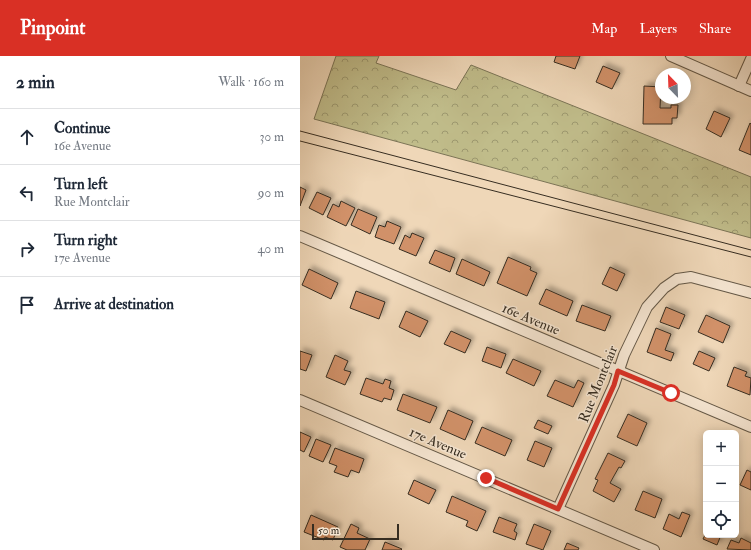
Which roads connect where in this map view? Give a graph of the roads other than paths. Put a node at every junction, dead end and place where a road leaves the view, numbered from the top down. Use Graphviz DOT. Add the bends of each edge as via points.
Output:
graph roads {
  1 [pos="671,56"];
  2 [pos="751,59"];
  3 [pos="739,86"];
  4 [pos="751,91"];
  5 [pos="300,236"];
  6 [pos="751,293"];
  7 [pos="618,371"];
  8 [pos="300,400"];
  9 [pos="751,427"];
  10 [pos="558,509"];
  11 [pos="654,550"];
  1 -- 3 [label="street"];
  2 -- 3 [label="street"];
  3 -- 4 [label="street"];
  5 -- 7 [label="street, 16e Avenue"];
  6 -- 7 [label="street, Rue Montclair" via="691,277 677,279 664,288 647,308"];
  7 -- 9 [label="street, 16e Avenue"];
  7 -- 10 [label="street, Rue Montclair"];
  8 -- 10 [label="street, 17e Avenue"];
  10 -- 11 [label="street, 17e Avenue"];
}
